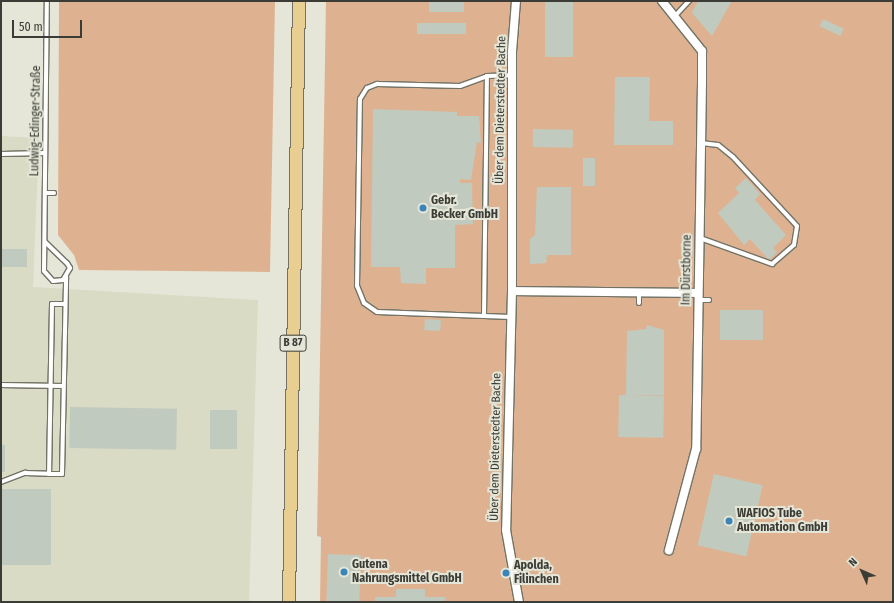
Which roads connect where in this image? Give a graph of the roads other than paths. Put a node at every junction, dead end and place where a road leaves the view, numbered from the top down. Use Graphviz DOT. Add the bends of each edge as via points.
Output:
graph roads {
  1 [pos="47,1"];
  2 [pos="299,1"];
  3 [pos="516,1"];
  4 [pos="662,1"];
  5 [pos="689,1"];
  6 [pos="675,16"];
  7 [pos="512,75"];
  8 [pos="486,76"];
  9 [pos="701,142"];
  10 [pos="45,153"];
  11 [pos="1,154"];
  12 [pos="45,193"];
  13 [pos="54,193"];
  14 [pos="700,238"];
  15 [pos="45,242"];
  16 [pos="66,276"];
  17 [pos="512,291"];
  18 [pos="640,292"];
  19 [pos="698,296"];
  20 [pos="709,300"];
  21 [pos="639,303"];
  22 [pos="64,304"];
  23 [pos="484,316"];
  24 [pos="511,317"];
  25 [pos="1,386"];
  26 [pos="51,386"];
  27 [pos="63,386"];
  28 [pos="49,474"];
  29 [pos="1,482"];
  30 [pos="669,550"];
  31 [pos="521,568"];
  32 [pos="511,571"];
  33 [pos="289,602"];
  34 [pos="519,602"];
  1 -- 10 [label="lane, Ludwig-Edinger-Straße"];
  2 -- 33 [label="main road, B 87"];
  3 -- 7 [label="street, Über dem Dieterstedter Bache"];
  4 -- 6 [label="street, Im Dürstborne"];
  5 -- 6 [label="lane"];
  6 -- 9 [label="street, Im Dürstborne" via="702,51"];
  7 -- 8 [label="lane"];
  7 -- 17 [label="street, Über dem Dieterstedter Bache"];
  8 -- 23 [label="lane"];
  8 -- 23 [label="lane" via="460,86 377,84 367,88 360,99 357,286 364,304 377,312"];
  9 -- 14 [label="street, Im Dürstborne"];
  9 -- 14 [label="lane" via="718,145 733,157 796,226 794,245 772,264 755,261 740,250"];
  10 -- 11 [label="lane"];
  10 -- 12 [label="lane, Ludwig-Edinger-Straße"];
  12 -- 13 [label="lane"];
  12 -- 15 [label="lane, Ludwig-Edinger-Straße"];
  14 -- 19 [label="street, Im Dürstborne"];
  15 -- 16 [label="lane" via="68,263"];
  15 -- 16 [label="lane, Ludwig-Edinger-Straße" via="45,275 53,282"];
  16 -- 22 [label="lane"];
  17 -- 18 [label="street"];
  17 -- 24 [label="street, Über dem Dieterstedter Bache"];
  18 -- 19 [label="street"];
  18 -- 21 [label="lane"];
  19 -- 20 [label="lane"];
  19 -- 30 [label="street, Im Dürstborne" via="696,449"];
  22 -- 26 [label="lane" via="52,304"];
  22 -- 27 [label="lane"];
  23 -- 24 [label="lane"];
  24 -- 32 [label="street, Über dem Dieterstedter Bache" via="506,530"];
  25 -- 26 [label="lane"];
  26 -- 27 [label="lane"];
  26 -- 28 [label="lane"];
  27 -- 28 [label="lane" via="62,474"];
  28 -- 29 [label="lane" via="26,473"];
  31 -- 32 [label="lane"];
  32 -- 34 [label="street, Über dem Dieterstedter Bache"];
}
